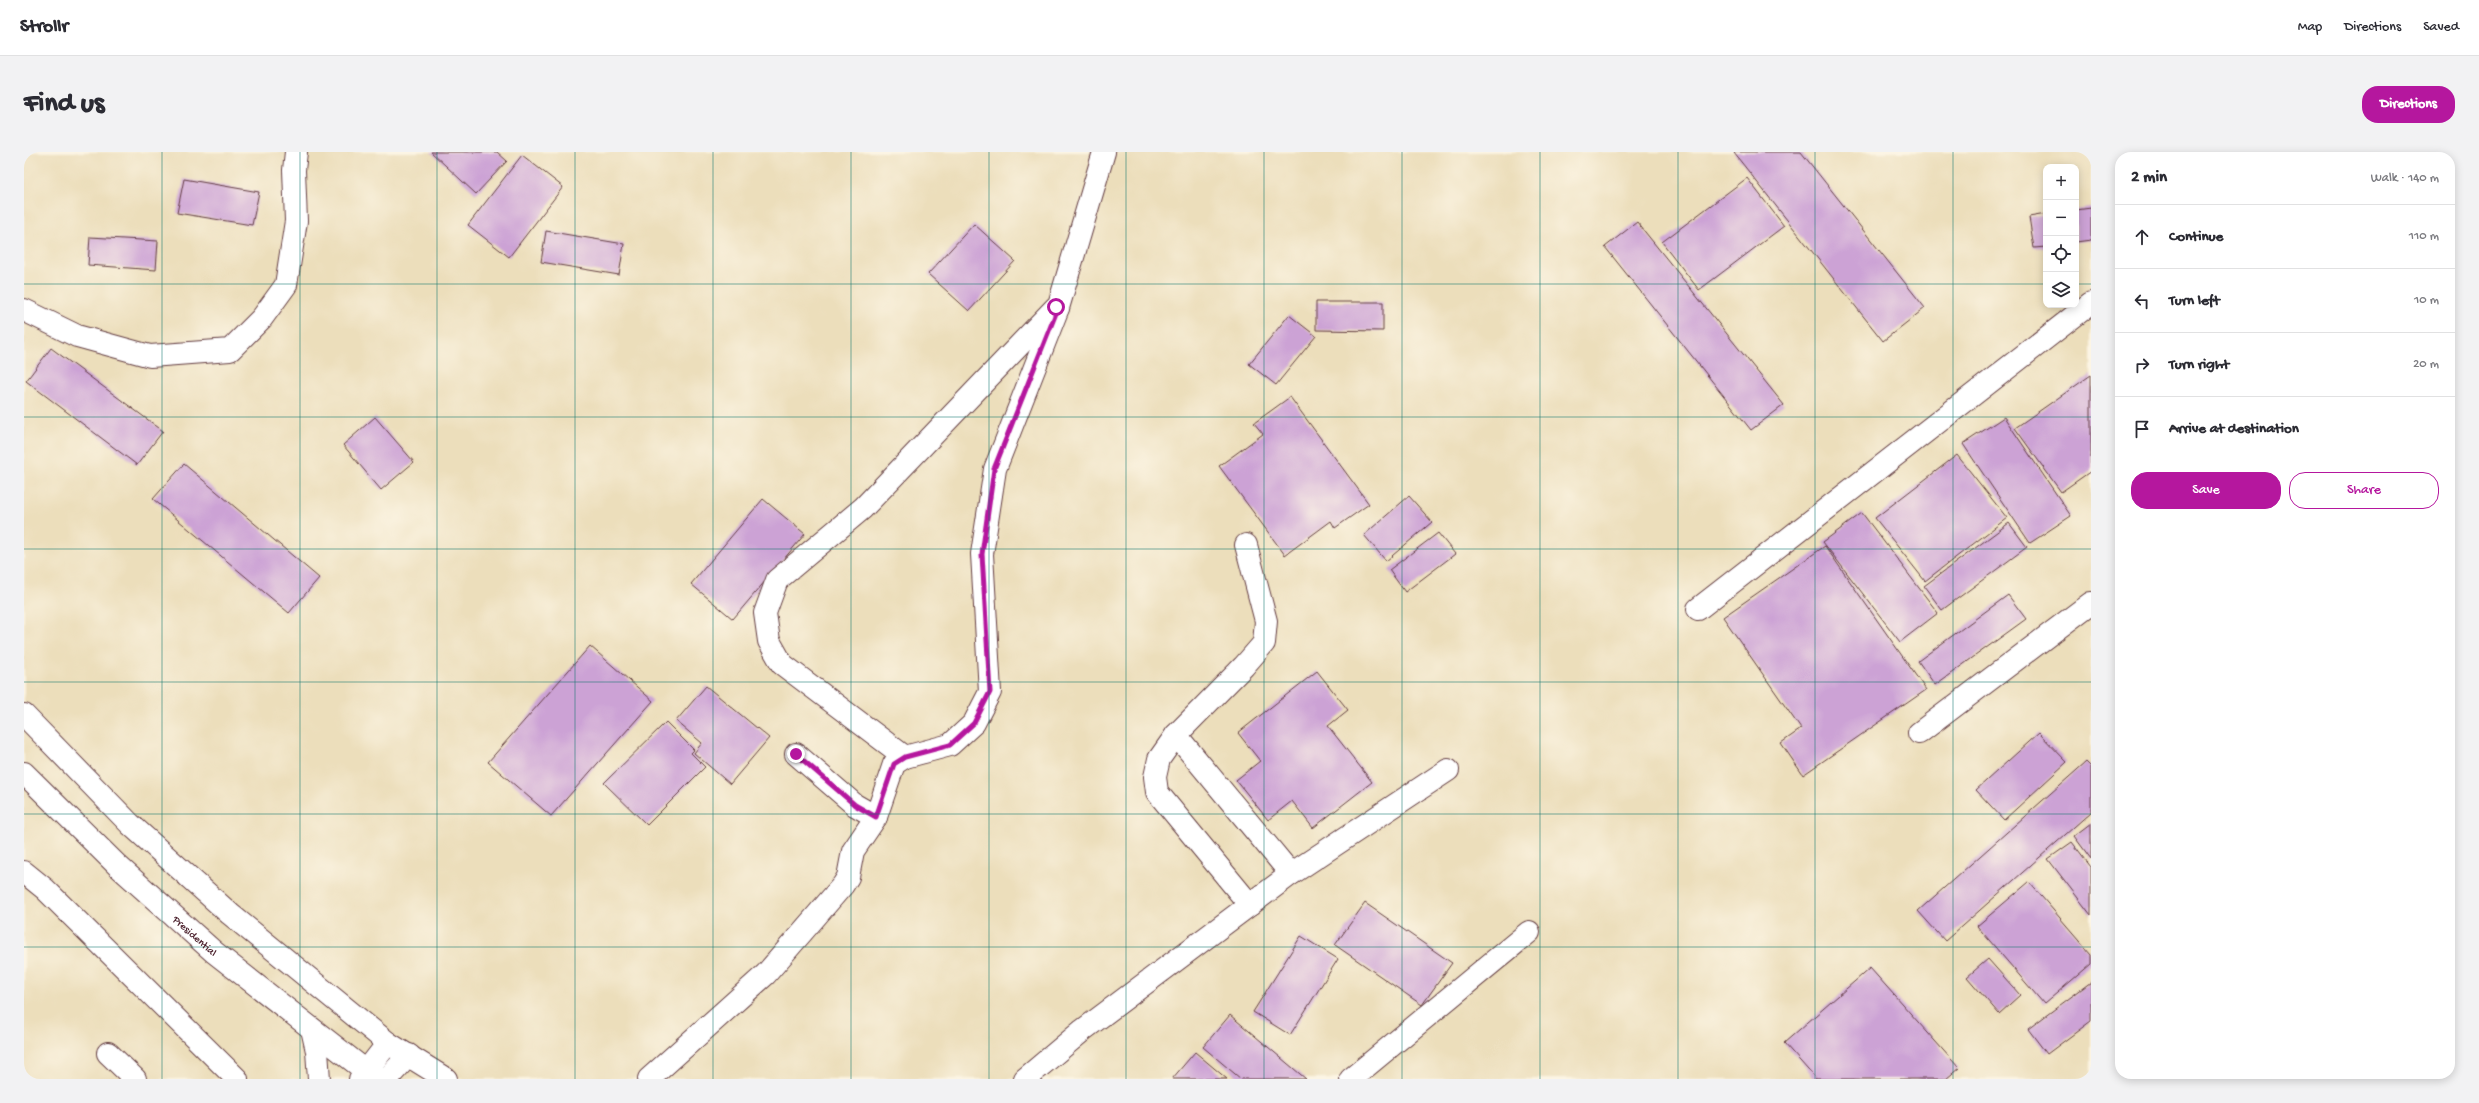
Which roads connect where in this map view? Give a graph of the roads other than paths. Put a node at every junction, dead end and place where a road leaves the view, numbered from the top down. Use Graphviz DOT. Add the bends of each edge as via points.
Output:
graph roads {
  1 [pos="296,152"];
  2 [pos="1104,152"];
  3 [pos="2091,303"];
  4 [pos="1058,308"];
  5 [pos="24,310"];
  6 [pos="1246,546"];
  7 [pos="2091,603"];
  8 [pos="1698,609"];
  9 [pos="24,715"];
  10 [pos="1919,733"];
  11 [pos="1176,735"];
  12 [pos="796,754"];
  13 [pos="905,757"];
  14 [pos="1448,770"];
  15 [pos="24,773"];
  16 [pos="876,817"];
  17 [pos="24,872"];
  18 [pos="1291,874"];
  19 [pos="1250,905"];
  20 [pos="1529,932"];
  21 [pos="312,1029"];
  22 [pos="388,1043"];
  23 [pos="108,1053"];
  24 [pos="409,1055"];
  25 [pos="370,1076"];
  26 [pos="135,1079"];
  27 [pos="237,1079"];
  28 [pos="319,1079"];
  29 [pos="387,1079"];
  30 [pos="446,1079"];
  31 [pos="648,1079"];
  32 [pos="1025,1079"];
  33 [pos="1351,1079"];
  1 -- 5 [label="street" via="296,221 286,285 262,318 230,350 150,356 77,336"];
  2 -- 4 [label="street"];
  3 -- 8 [label="street"];
  4 -- 13 [label="street" via="994,469 982,554 990,692 974,723 950,745"];
  4 -- 13 [label="street" via="1056,307 863,508 778,580 765,614 769,641 782,664"];
  6 -- 11 [label="street" via="1266,621 1264,643"];
  7 -- 10 [label="street"];
  9 -- 22 [label="street" via="130,824 212,898"];
  11 -- 18 [label="street"];
  11 -- 19 [label="street" via="1159,759 1155,777 1157,792"];
  12 -- 16 [label="street" via="855,805"];
  13 -- 16 [label="street" via="894,764"];
  14 -- 18 [label="street"];
  15 -- 21 [label="street, Presidential" via="118,866 214,952"];
  16 -- 31 [label="street" via="853,851 848,877 766,974"];
  17 -- 27 [label="street" via="45,889"];
  18 -- 19 [label="street"];
  19 -- 32 [label="street" via="1083,1030"];
  20 -- 33 [label="street"];
  21 -- 25 [label="street, Presidential"];
  21 -- 28 [label="street"];
  22 -- 24 [label="street"];
  22 -- 25 [label="street"];
  23 -- 26 [label="street"];
  24 -- 29 [label="street"];
  24 -- 30 [label="street"];
}
